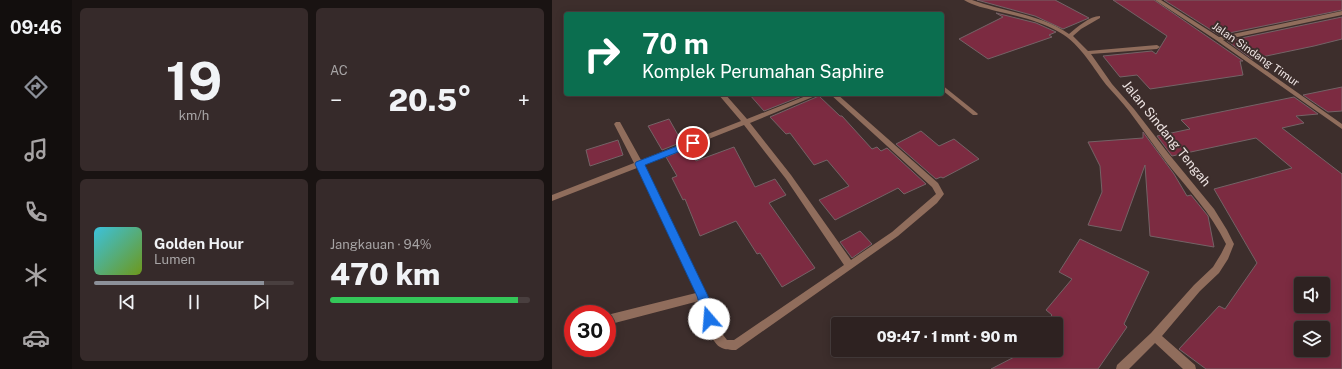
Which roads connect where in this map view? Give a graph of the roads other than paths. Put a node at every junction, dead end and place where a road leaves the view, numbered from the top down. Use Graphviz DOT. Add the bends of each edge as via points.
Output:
graph roads {
  1 [pos="967,0"];
  2 [pos="1158,0"];
  3 [pos="1342,12"];
  4 [pos="1098,17"];
  5 [pos="1070,36"];
  6 [pos="1218,39"];
  7 [pos="1157,47"];
  8 [pos="1088,53"];
  9 [pos="944,89"];
  10 [pos="722,96"];
  11 [pos="812,96"];
  12 [pos="835,96"];
  13 [pos="975,114"];
  14 [pos="747,123"];
  15 [pos="618,124"];
  16 [pos="1342,127"];
  17 [pos="640,164"];
  18 [pos="552,198"];
  19 [pos="850,266"];
  20 [pos="702,296"];
  21 [pos="616,318"];
  22 [pos="1155,336"];
  23 [pos="1121,369"];
  24 [pos="1192,369"];
  1 -- 5 [label="street, Jalan Sindang Tengah" via="1027,17"];
  2 -- 6 [label="street, Jalan Sindang Timur"];
  3 -- 6 [label="street"];
  4 -- 5 [label="street"];
  5 -- 8 [label="street, Jalan Sindang Tengah"];
  6 -- 16 [label="street, Jalan Sindang Timur"];
  7 -- 8 [label="street"];
  8 -- 22 [label="street, Jalan Sindang Tengah" via="1110,85 1204,201 1230,244 1226,256 1216,270"];
  9 -- 13 [label="street"];
  10 -- 14 [label="street"];
  11 -- 14 [label="street"];
  12 -- 19 [label="street" via="935,185 940,194 895,234"];
  14 -- 17 [label="street"];
  14 -- 19 [label="street" via="804,197"];
  15 -- 17 [label="street"];
  17 -- 18 [label="street"];
  17 -- 20 [label="street"];
  19 -- 20 [label="street" via="736,345 722,343 709,319"];
  20 -- 21 [label="street"];
  22 -- 23 [label="street, Jalan Sindang Tengah"];
  22 -- 24 [label="street"];
}
